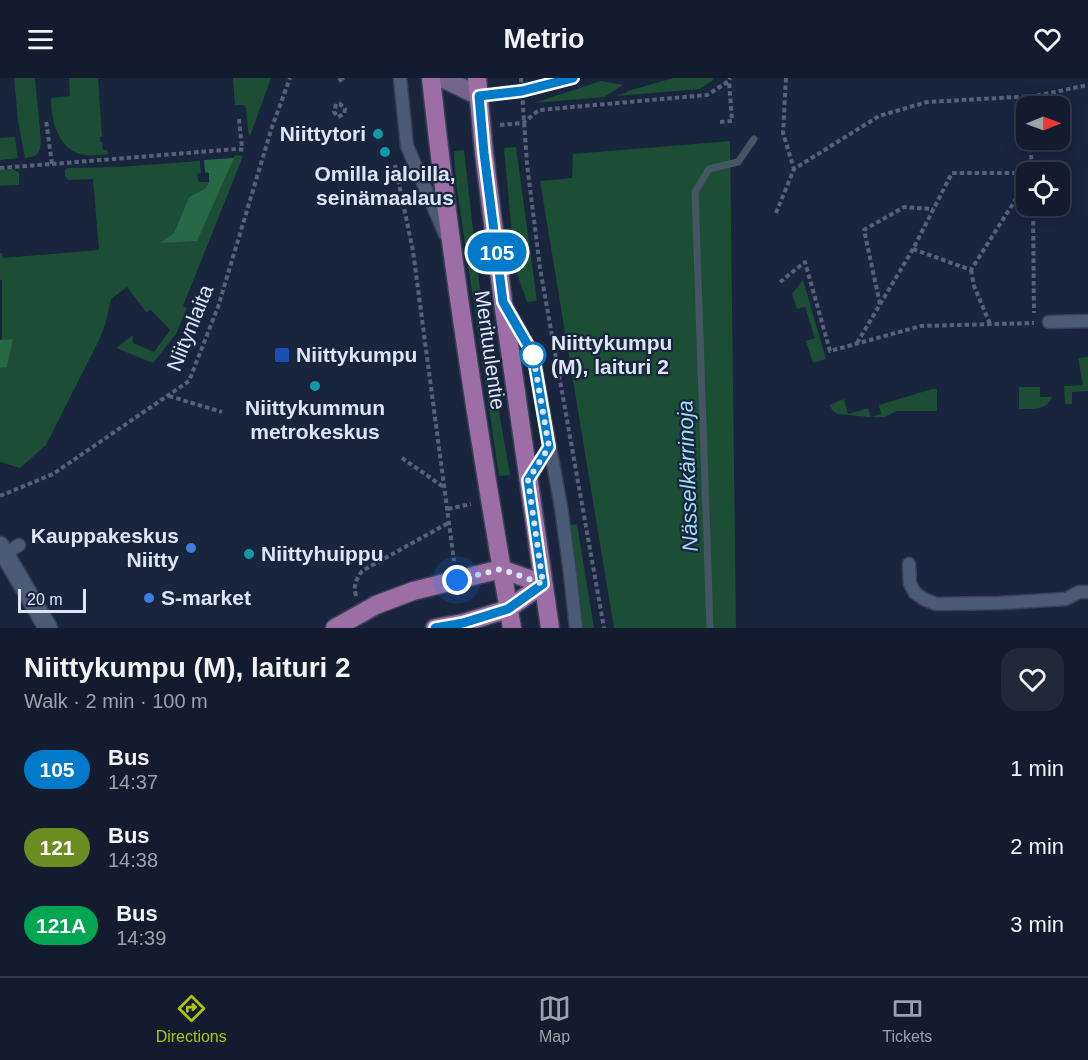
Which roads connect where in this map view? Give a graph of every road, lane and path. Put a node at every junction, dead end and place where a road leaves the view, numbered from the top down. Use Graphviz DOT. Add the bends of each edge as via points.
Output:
graph roads {
  1 [pos="290,78"];
  2 [pos="400,78"];
  3 [pos="431,78"];
  4 [pos="442,78"];
  5 [pos="520,78"];
  6 [pos="786,78"];
  7 [pos="730,79"];
  8 [pos="1088,85"];
  9 [pos="478,87"];
  10 [pos="1035,96"];
  11 [pos="1016,97"];
  12 [pos="239,119"];
  13 [pos="46,120"];
  14 [pos="720,122"];
  15 [pos="523,123"];
  16 [pos="394,157"];
  17 [pos="52,164"];
  18 [pos="0,168"];
  19 [pos="794,169"];
  20 [pos="1016,173"];
  21 [pos="1016,199"];
  22 [pos="933,210"];
  23 [pos="776,213"];
  24 [pos="1033,216"];
  25 [pos="913,249"];
  26 [pos="453,256"];
  27 [pos="971,270"];
  28 [pos="780,282"];
  29 [pos="503,302"];
  30 [pos="880,304"];
  31 [pos="1088,321"];
  32 [pos="1049,322"];
  33 [pos="990,324"];
  34 [pos="857,344"];
  35 [pos="168,396"];
  36 [pos="222,412"];
  37 [pos="549,447"];
  38 [pos="402,458"];
  39 [pos="528,480"];
  40 [pos="446,488"];
  41 [pos="0,496"];
  42 [pos="450,522"];
  43 [pos="8,549"];
  44 [pos="909,564"];
  45 [pos="501,569"];
  46 [pos="457,580"];
  47 [pos="543,584"];
  48 [pos="1088,592"];
  49 [pos="357,597"];
  50 [pos="508,609"];
  51 [pos="48,628"];
  52 [pos="335,628"];
  53 [pos="435,628"];
  54 [pos="512,628"];
  55 [pos="550,628"];
  56 [pos="576,628"];
  57 [pos="604,628"];
  1 -- 35 [label="path, Niitynlaita" via="218,307 189,381"];
  2 -- 26 [label="lane" via="408,146"];
  3 -- 26 [label="main road, Merituulentie"];
  4 -- 9 [label="main road"];
  5 -- 15 [label="path"];
  6 -- 19 [label="path" via="783,133"];
  7 -- 14 [label="path" via="732,121"];
  7 -- 15 [label="path" via="707,95 539,110"];
  8 -- 10 [label="path"];
  9 -- 29 [label="main road, Merituulentie"];
  11 -- 19 [label="path" via="927,102 879,116"];
  12 -- 17 [label="path" via="243,149"];
  13 -- 17 [label="path"];
  15 -- 57 [label="path" via="540,268"];
  16 -- 40 [label="path" via="413,251"];
  17 -- 18 [label="path"];
  19 -- 23 [label="path"];
  20 -- 22 [label="path" via="952,173"];
  21 -- 27 [label="path"];
  22 -- 25 [label="path"];
  22 -- 30 [label="path" via="904,207 864,230"];
  24 -- 33 [label="path" via="1034,323"];
  25 -- 27 [label="path"];
  25 -- 30 [label="path"];
  26 -- 45 [label="main road, Merituulentie"];
  27 -- 33 [label="path"];
  28 -- 34 [label="path" via="805,262 830,351"];
  29 -- 37 [label="lane" via="533,354"];
  29 -- 39 [label="main road, Merituulentie"];
  30 -- 34 [label="path"];
  31 -- 32 [label="lane"];
  33 -- 34 [label="path" via="921,326"];
  35 -- 36 [label="path"];
  35 -- 41 [label="path, Niitynlaita" via="53,474"];
  37 -- 39 [label="lane"];
  37 -- 56 [label="lane"];
  38 -- 40 [label="path"];
  39 -- 47 [label="main road, Merituulentie"];
  40 -- 42 [label="path"];
  42 -- 46 [label="path"];
  42 -- 49 [label="path" via="362,571 354,589"];
  43 -- 51 [label="street"];
  44 -- 48 [label="lane" via="910,584 915,593 936,604 1066,599"];
  45 -- 46 [label="main road"];
  45 -- 47 [label="main road"];
  45 -- 50 [label="main road, Merituulentie"];
  46 -- 52 [label="main road" via="376,605"];
  47 -- 50 [label="main road"];
  47 -- 55 [label="main road, Merituulentie"];
  50 -- 53 [label="main road"];
  50 -- 54 [label="main road, Merituulentie"];
}
